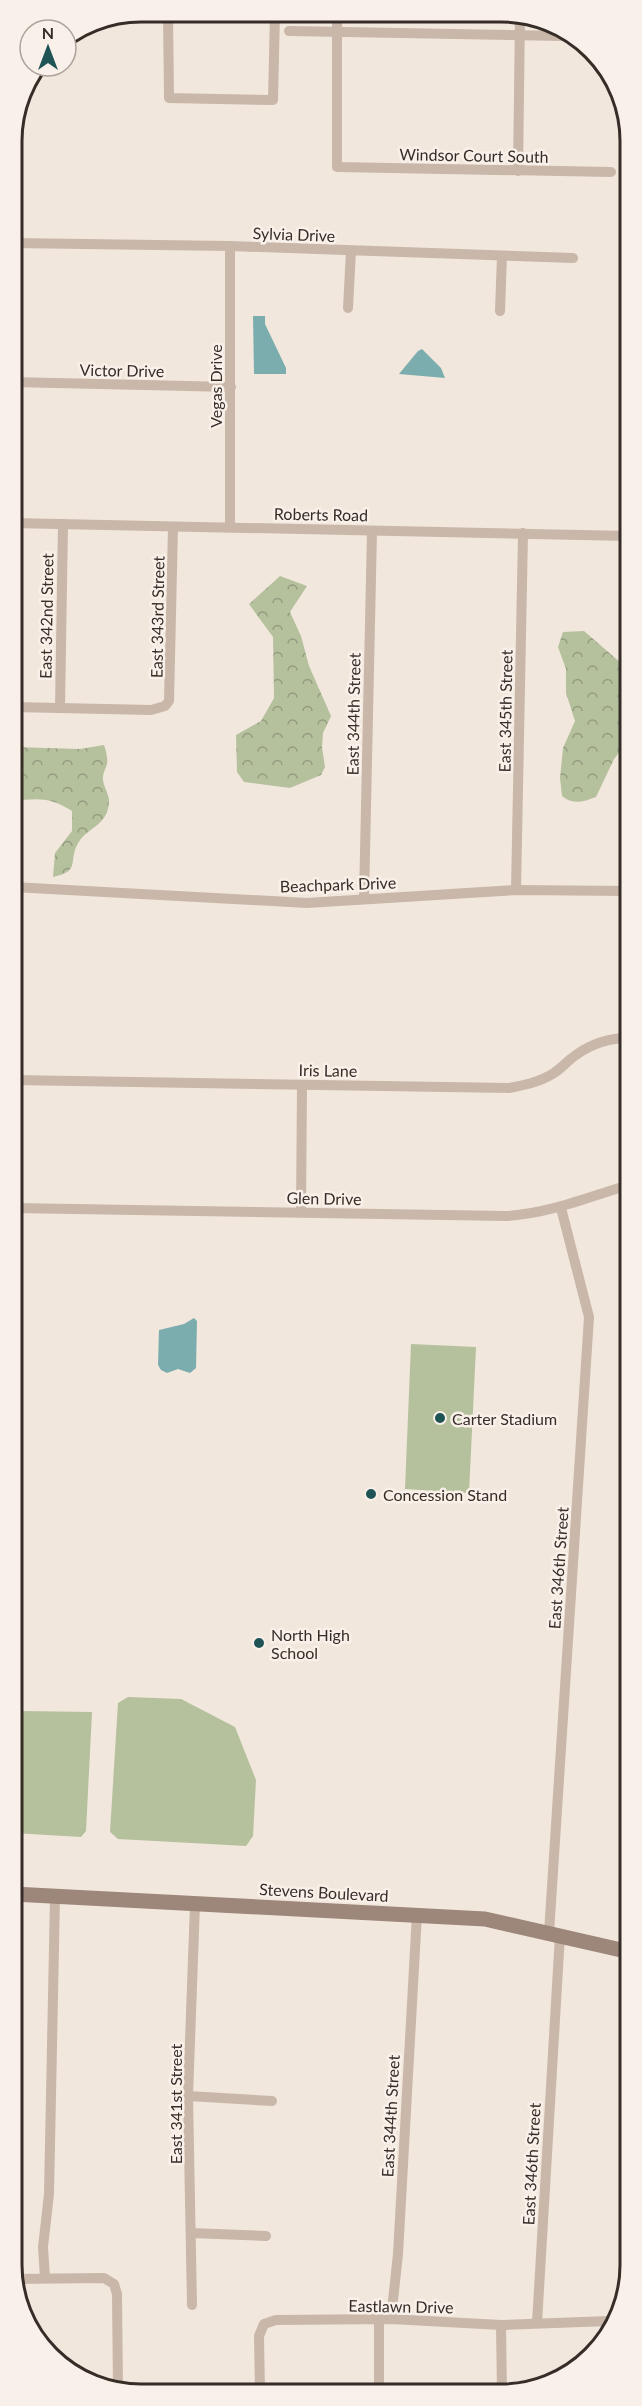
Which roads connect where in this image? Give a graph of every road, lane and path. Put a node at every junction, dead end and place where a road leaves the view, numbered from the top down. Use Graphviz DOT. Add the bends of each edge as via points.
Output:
graph roads {
  1 [pos="337,22"];
  2 [pos="168,23"];
  3 [pos="275,23"];
  4 [pos="520,25"];
  5 [pos="290,31"];
  6 [pos="337,32"];
  7 [pos="519,35"];
  8 [pos="555,36"];
  9 [pos="518,171"];
  10 [pos="610,172"];
  11 [pos="23,243"];
  12 [pos="230,246"];
  13 [pos="351,251"];
  14 [pos="502,256"];
  15 [pos="573,258"];
  16 [pos="348,308"];
  17 [pos="500,311"];
  18 [pos="23,382"];
  19 [pos="231,387"];
  20 [pos="23,523"];
  21 [pos="63,524"];
  22 [pos="173,526"];
  23 [pos="230,527"];
  24 [pos="372,531"];
  25 [pos="523,533"];
  26 [pos="620,536"];
  27 [pos="23,707"];
  28 [pos="60,708"];
  29 [pos="23,888"];
  30 [pos="516,890"];
  31 [pos="620,891"];
  32 [pos="364,899"];
  33 [pos="620,1039"];
  34 [pos="23,1080"];
  35 [pos="303,1085"];
  36 [pos="620,1188"];
  37 [pos="22,1208"];
  38 [pos="561,1208"];
  39 [pos="301,1212"];
  40 [pos="22,1895"];
  41 [pos="55,1897"];
  42 [pos="195,1904"];
  43 [pos="417,1914"];
  44 [pos="554,1934"];
  45 [pos="619,1949"];
  46 [pos="188,2096"];
  47 [pos="272,2101"];
  48 [pos="191,2233"];
  49 [pos="266,2236"];
  50 [pos="45,2278"];
  51 [pos="24,2279"];
  52 [pos="192,2305"];
  53 [pos="391,2319"];
  54 [pos="379,2320"];
  55 [pos="604,2321"];
  56 [pos="537,2323"];
  57 [pos="501,2325"];
  58 [pos="118,2381"];
  59 [pos="260,2384"];
  60 [pos="380,2384"];
  61 [pos="502,2384"];
  1 -- 6 [label="street"];
  2 -- 3 [label="street" via="169,98 273,100"];
  4 -- 7 [label="street"];
  5 -- 6 [label="street"];
  6 -- 7 [label="street"];
  6 -- 9 [label="street, Windsor Court South" via="337,167"];
  7 -- 8 [label="street"];
  7 -- 9 [label="street"];
  9 -- 10 [label="street, Windsor Court South"];
  11 -- 12 [label="street, Sylvia Drive"];
  12 -- 13 [label="street, Sylvia Drive"];
  12 -- 19 [label="street, Vegas Drive"];
  13 -- 14 [label="street, Sylvia Drive"];
  13 -- 16 [label="street"];
  14 -- 15 [label="street, Sylvia Drive"];
  14 -- 17 [label="street"];
  18 -- 19 [label="street, Victor Drive"];
  19 -- 23 [label="street, Vegas Drive"];
  20 -- 21 [label="street, Roberts Road"];
  21 -- 22 [label="street, Roberts Road"];
  21 -- 28 [label="street, East 342nd Street"];
  22 -- 23 [label="street, Roberts Road"];
  22 -- 28 [label="street, East 343rd Street" via="171,697 165,705 151,710"];
  23 -- 24 [label="street, Roberts Road"];
  24 -- 25 [label="street, Roberts Road"];
  24 -- 32 [label="street, East 344th Street"];
  25 -- 26 [label="street, Roberts Road"];
  25 -- 30 [label="street, East 345th Street"];
  27 -- 28 [label="street"];
  29 -- 32 [label="street, Beachpark Drive" via="307,903"];
  30 -- 31 [label="street, Beachpark Drive"];
  30 -- 32 [label="street, Beachpark Drive"];
  33 -- 35 [label="street, Iris Lane" via="589,1047 532,1084 509,1088"];
  34 -- 35 [label="street, Iris Lane"];
  35 -- 39 [label="street"];
  36 -- 38 [label="street, Glen Drive"];
  37 -- 39 [label="street, Glen Drive"];
  38 -- 39 [label="street, Glen Drive" via="507,1216"];
  38 -- 44 [label="street, East 346th Street" via="589,1317"];
  40 -- 41 [label="street, Stevens Boulevard"];
  41 -- 42 [label="street, Stevens Boulevard"];
  41 -- 50 [label="street"];
  42 -- 43 [label="street, Stevens Boulevard"];
  42 -- 46 [label="street, East 341st Street"];
  43 -- 44 [label="street, Stevens Boulevard" via="485,1919"];
  43 -- 53 [label="street, East 344th Street"];
  44 -- 45 [label="street, Stevens Boulevard"];
  44 -- 56 [label="street, East 346th Street"];
  46 -- 47 [label="street"];
  46 -- 48 [label="street, East 341st Street"];
  48 -- 49 [label="street"];
  48 -- 52 [label="street, East 341st Street"];
  50 -- 51 [label="street"];
  50 -- 58 [label="street" via="104,2278 114,2284"];
  53 -- 54 [label="street, Eastlawn Drive"];
  53 -- 57 [label="street, Eastlawn Drive"];
  54 -- 59 [label="street, Eastlawn Drive" via="276,2320 264,2324 259,2336"];
  54 -- 60 [label="street"];
  55 -- 56 [label="street"];
  56 -- 57 [label="street, Eastlawn Drive"];
  57 -- 61 [label="street"];
}
